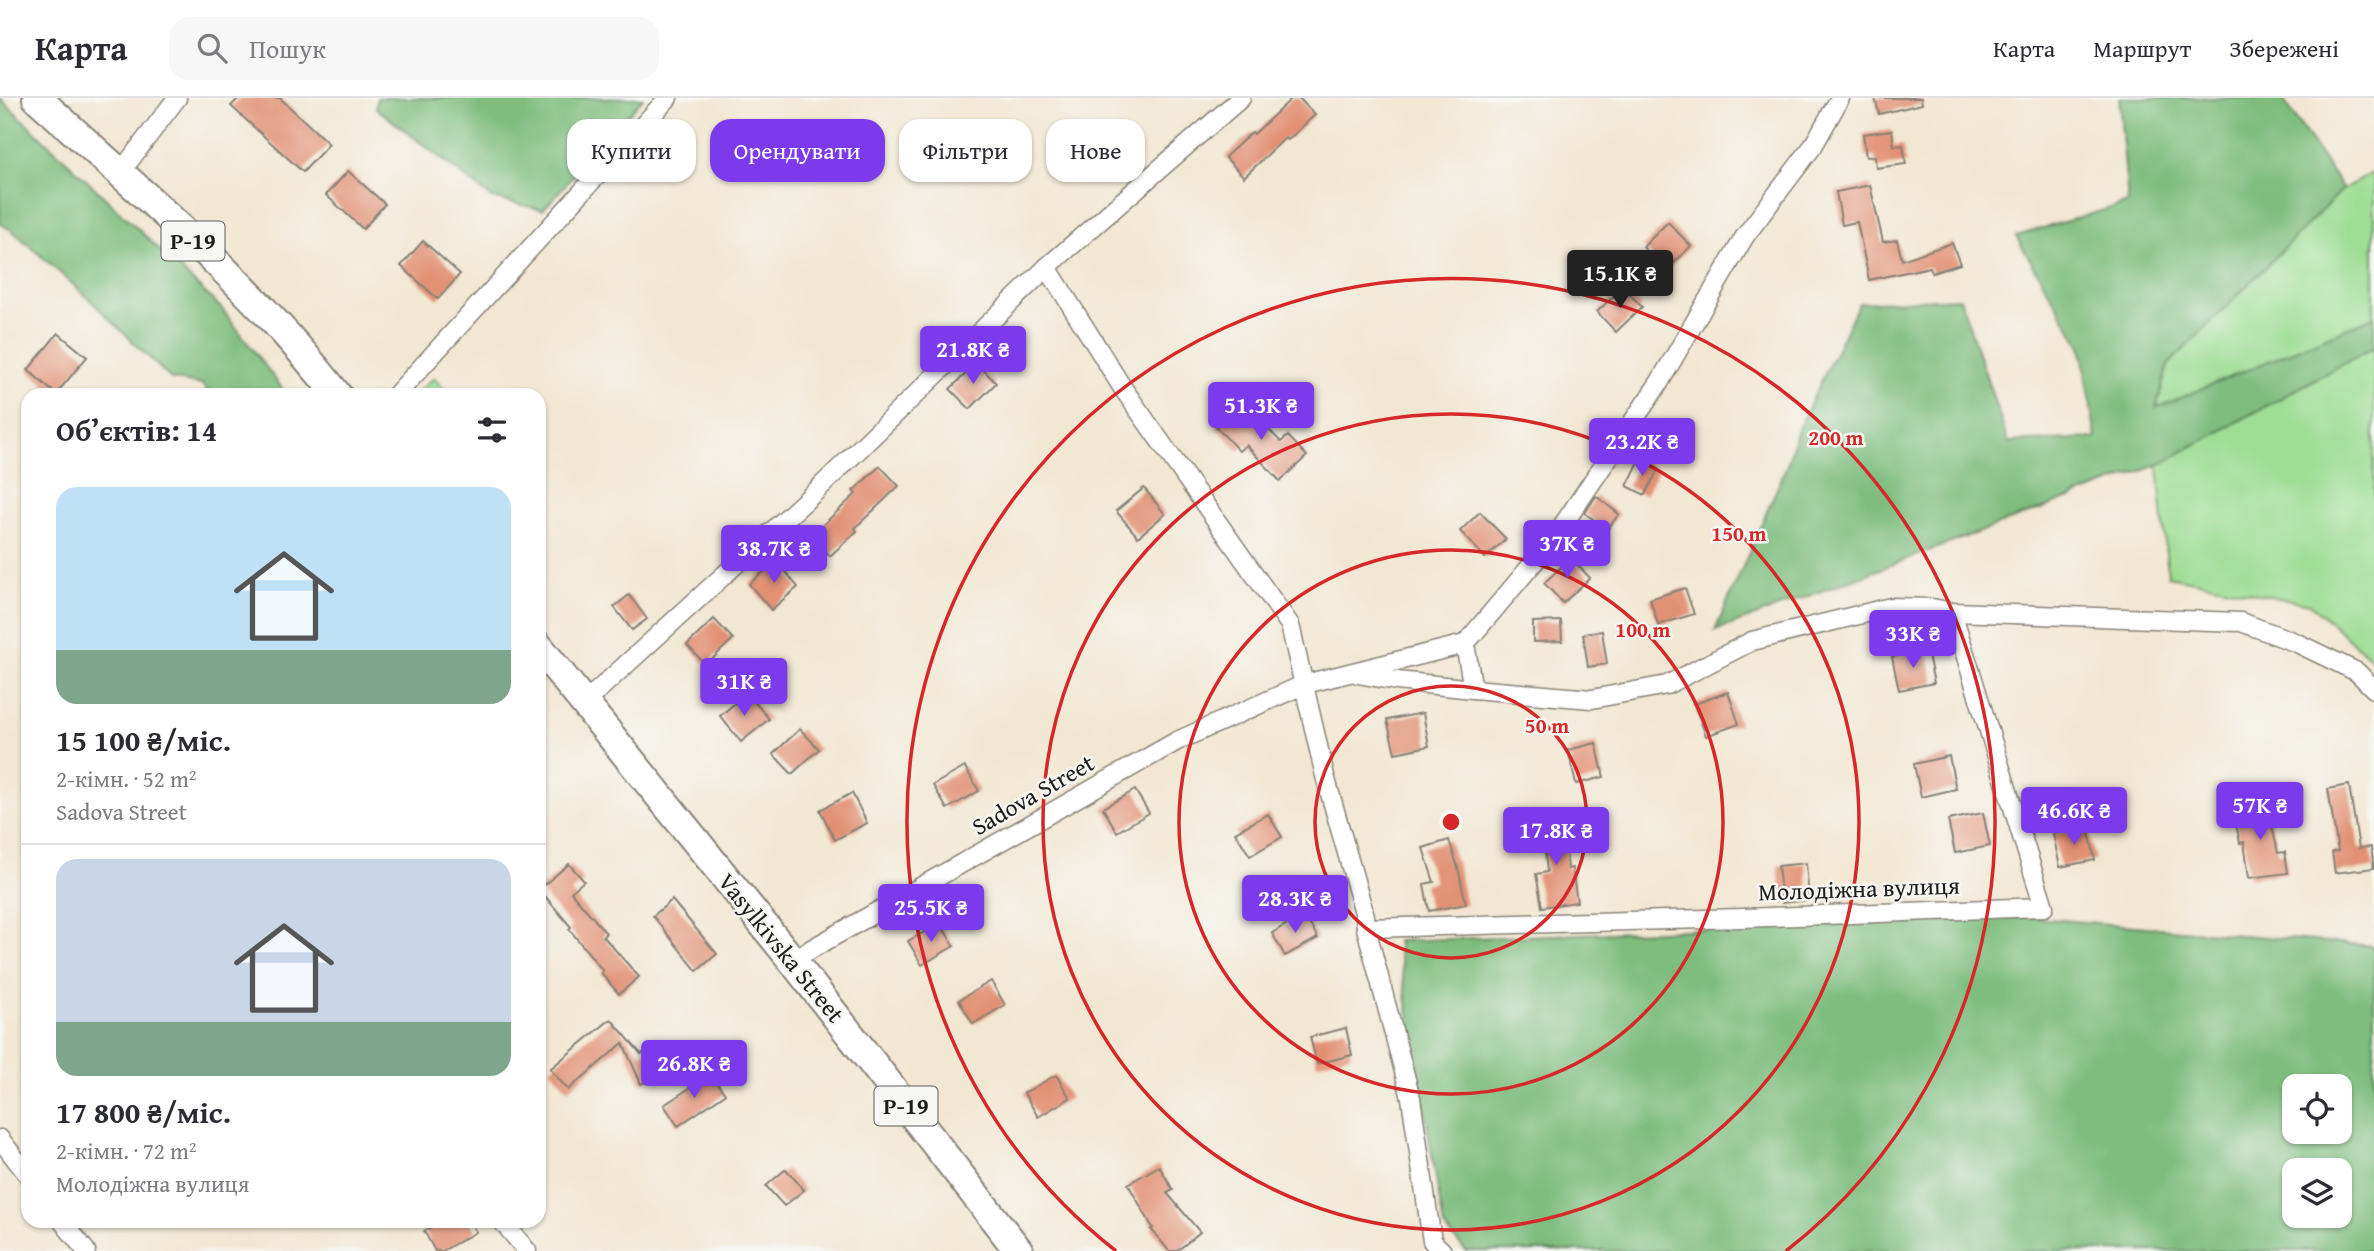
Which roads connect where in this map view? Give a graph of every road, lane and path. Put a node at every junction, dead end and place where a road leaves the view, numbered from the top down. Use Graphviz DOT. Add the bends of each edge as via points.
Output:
graph roads {
  1 [pos="37,98"];
  2 [pos="177,98"];
  3 [pos="668,98"];
  4 [pos="1241,98"];
  5 [pos="1840,98"];
  6 [pos="120,173"];
  7 [pos="1047,267"];
  8 [pos="332,388"];
  9 [pos="402,388"];
  10 [pos="1952,612"];
  11 [pos="1465,644"];
  12 [pos="546,656"];
  13 [pos="1351,672"];
  14 [pos="1305,684"];
  15 [pos="1474,689"];
  16 [pos="2374,689"];
  17 [pos="583,703"];
  18 [pos="1366,928"];
  19 [pos="792,960"];
  20 [pos="0,1139"];
  21 [pos="21,1166"];
  22 [pos="68,1228"];
  23 [pos="508,1228"];
  24 [pos="1437,1246"];
  25 [pos="86,1251"];
  26 [pos="527,1251"];
  27 [pos="1019,1251"];
  1 -- 6 [label="main road, Р-19"];
  2 -- 6 [label="street"];
  3 -- 9 [label="street"];
  4 -- 7 [label="street"];
  5 -- 11 [label="street" via="1813,146 1745,236 1659,383 1552,541"];
  6 -- 8 [label="main road, Р-19" via="248,292"];
  7 -- 14 [label="street" via="1122,387 1290,625"];
  7 -- 17 [label="street" via="816,491"];
  10 -- 15 [label="street" via="1891,607 1866,613 1752,641 1667,685 1592,699"];
  10 -- 16 [label="street" via="2241,622 2357,672"];
  10 -- 18 [label="street, Молодіжна вулиця" via="2044,907"];
  11 -- 13 [label="street, Sadova Street"];
  11 -- 15 [label="street"];
  12 -- 17 [label="main road, Vasylkivska Street / Р-19"];
  13 -- 14 [label="street, Sadova Street"];
  13 -- 15 [label="street"];
  14 -- 18 [label="street"];
  14 -- 19 [label="street, Sadova Street" via="1177,741"];
  17 -- 19 [label="main road, Vasylkivska Street / Р-19"];
  18 -- 24 [label="street" via="1411,1098"];
  19 -- 27 [label="main road, Vasylkivska Street / Р-19"];
  20 -- 21 [label="street"];
  22 -- 25 [label="street"];
  23 -- 26 [label="street"];
}
